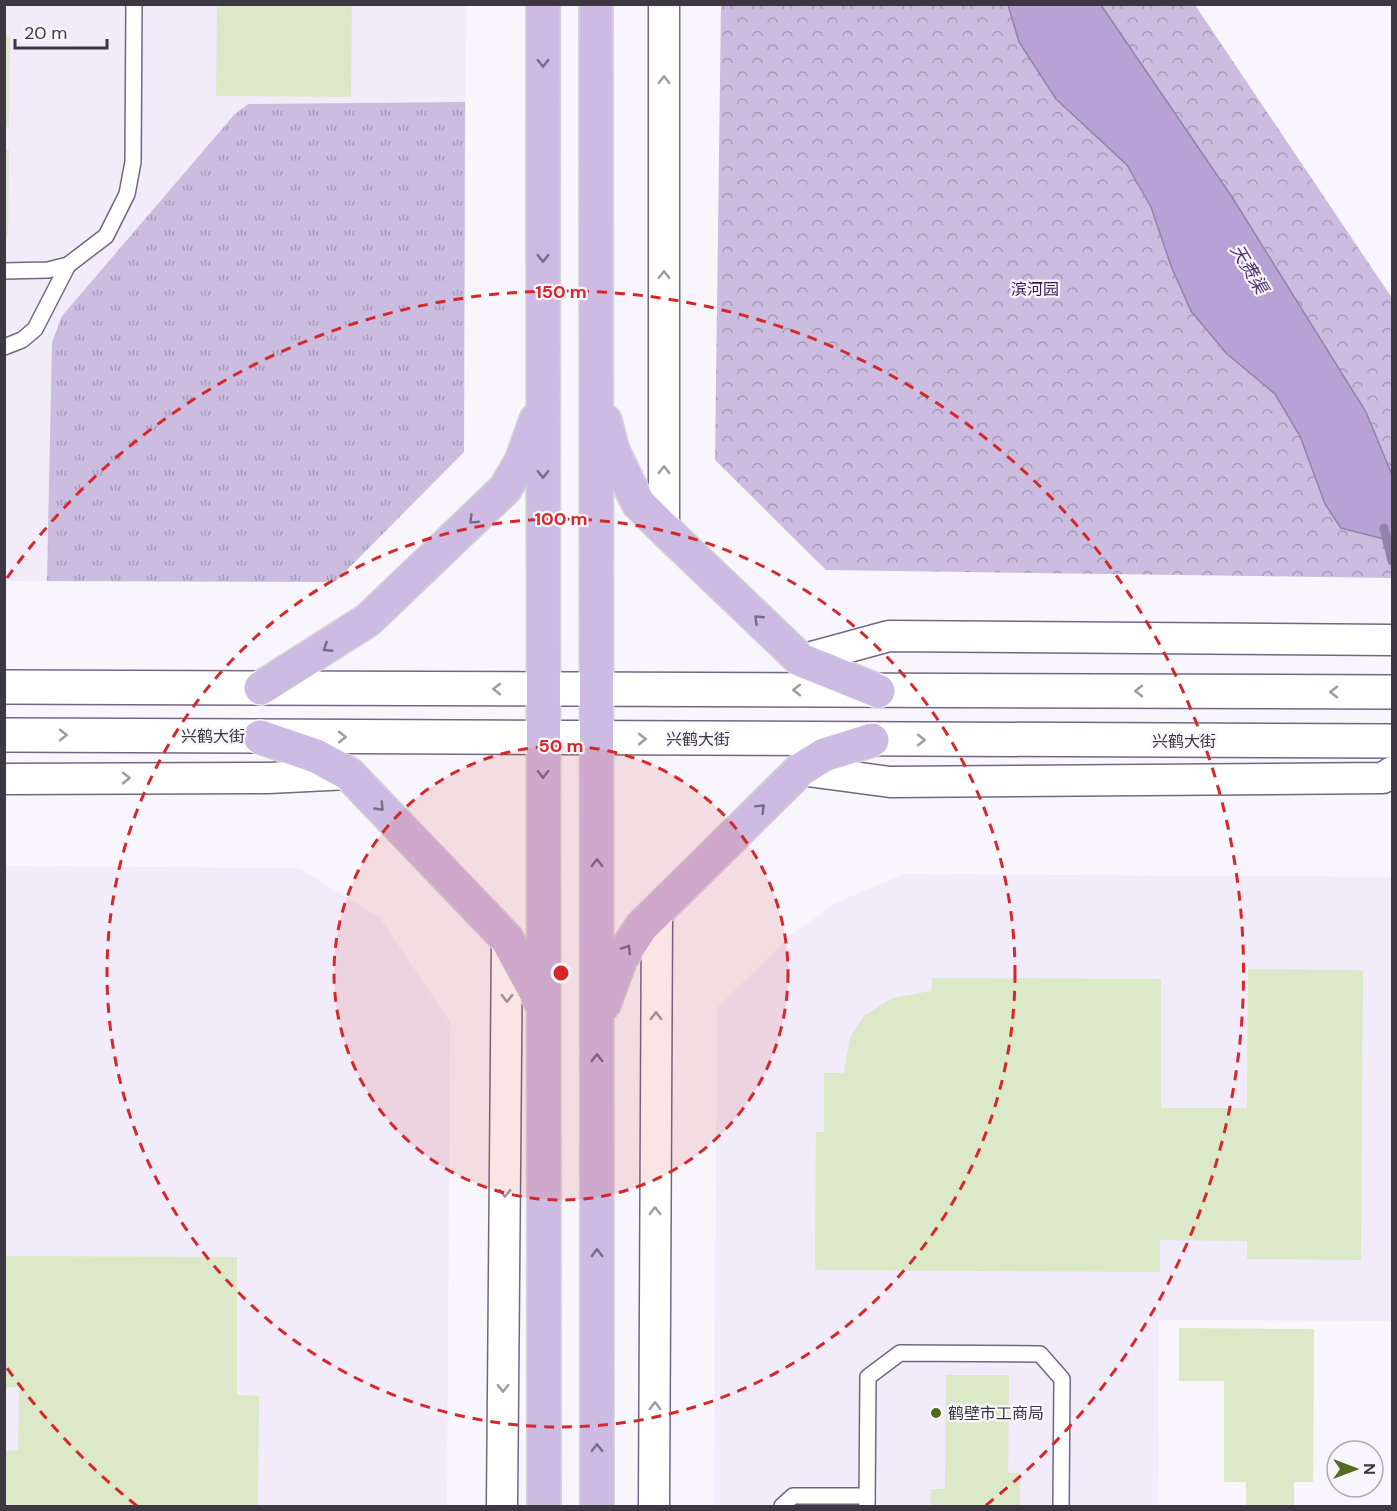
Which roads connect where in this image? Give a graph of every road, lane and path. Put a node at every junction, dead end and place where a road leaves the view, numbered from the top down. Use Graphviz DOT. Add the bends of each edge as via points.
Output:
graph roads {
  1 [pos="134,4"];
  2 [pos="543,4"];
  3 [pos="596,4"];
  4 [pos="664,4"];
  5 [pos="68,265"];
  6 [pos="4,271"];
  7 [pos="4,347"];
  8 [pos="596,391"];
  9 [pos="543,399"];
  10 [pos="664,529"];
  11 [pos="1392,640"];
  12 [pos="801,660"];
  13 [pos="4,687"];
  14 [pos="261,688"];
  15 [pos="543,689"];
  16 [pos="597,690"];
  17 [pos="878,691"];
  18 [pos="1392,692"];
  19 [pos="4,735"];
  20 [pos="260,736"];
  21 [pos="543,738"];
  22 [pos="597,739"];
  23 [pos="872,740"];
  24 [pos="1392,741"];
  25 [pos="800,770"];
  26 [pos="1392,772"];
  27 [pos="349,774"];
  28 [pos="4,779"];
  29 [pos="657,912"];
  30 [pos="507,939"];
  31 [pos="544,1007"];
  32 [pos="597,1022"];
  33 [pos="867,1501"];
  34 [pos="502,1506"];
  35 [pos="544,1506"];
  36 [pos="597,1506"];
  37 [pos="654,1506"];
  38 [pos="782,1506"];
  39 [pos="1061,1506"];
  1 -- 5 [label="lane" via="133,162 127,194 106,236"];
  2 -- 9 [label="main road, one-way"];
  3 -- 8 [label="main road"];
  10 -- 4 [label="street, one-way"];
  5 -- 6 [label="lane" via="48,270"];
  5 -- 7 [label="lane" via="34,329 22,340"];
  8 -- 10 [label="main road" via="618,462 638,502"];
  8 -- 16 [label="main road"];
  9 -- 14 [label="main road, one-way" via="521,462 505,489 369,620"];
  9 -- 15 [label="main road, one-way"];
  12 -- 10 [label="main road, one-way"];
  11 -- 12 [label="street" via="889,636"];
  12 -- 17 [label="main road"];
  13 -- 14 [label="main road"];
  15 -- 14 [label="main road, one-way"];
  15 -- 16 [label="main road"];
  15 -- 21 [label="main road"];
  17 -- 16 [label="main road, one-way"];
  16 -- 22 [label="main road"];
  18 -- 17 [label="main road, one-way"];
  19 -- 20 [label="main road, 兴鹤大街, one-way"];
  20 -- 21 [label="main road, 兴鹤大街, one-way"];
  20 -- 27 [label="main road" via="316,756"];
  21 -- 22 [label="main road, 兴鹤大街"];
  21 -- 31 [label="main road, one-way"];
  22 -- 23 [label="main road, 兴鹤大街, one-way"];
  32 -- 22 [label="main road, one-way"];
  23 -- 24 [label="main road, 兴鹤大街, one-way"];
  23 -- 25 [label="main road" via="824,755"];
  25 -- 26 [label="street" via="890,782 1383,778"];
  29 -- 25 [label="main road, one-way"];
  28 -- 27 [label="street, one-way"];
  27 -- 30 [label="main road, one-way"];
  32 -- 29 [label="main road, one-way" via="620,960 641,927"];
  37 -- 29 [label="street, one-way"];
  30 -- 31 [label="main road"];
  30 -- 34 [label="street, one-way"];
  31 -- 35 [label="main road"];
  36 -- 32 [label="main road, one-way"];
  33 -- 38 [label="lane" via="793,1496"];
  33 -- 39 [label="lane" via="868,1377 900,1353 1040,1354 1062,1379"];
}
